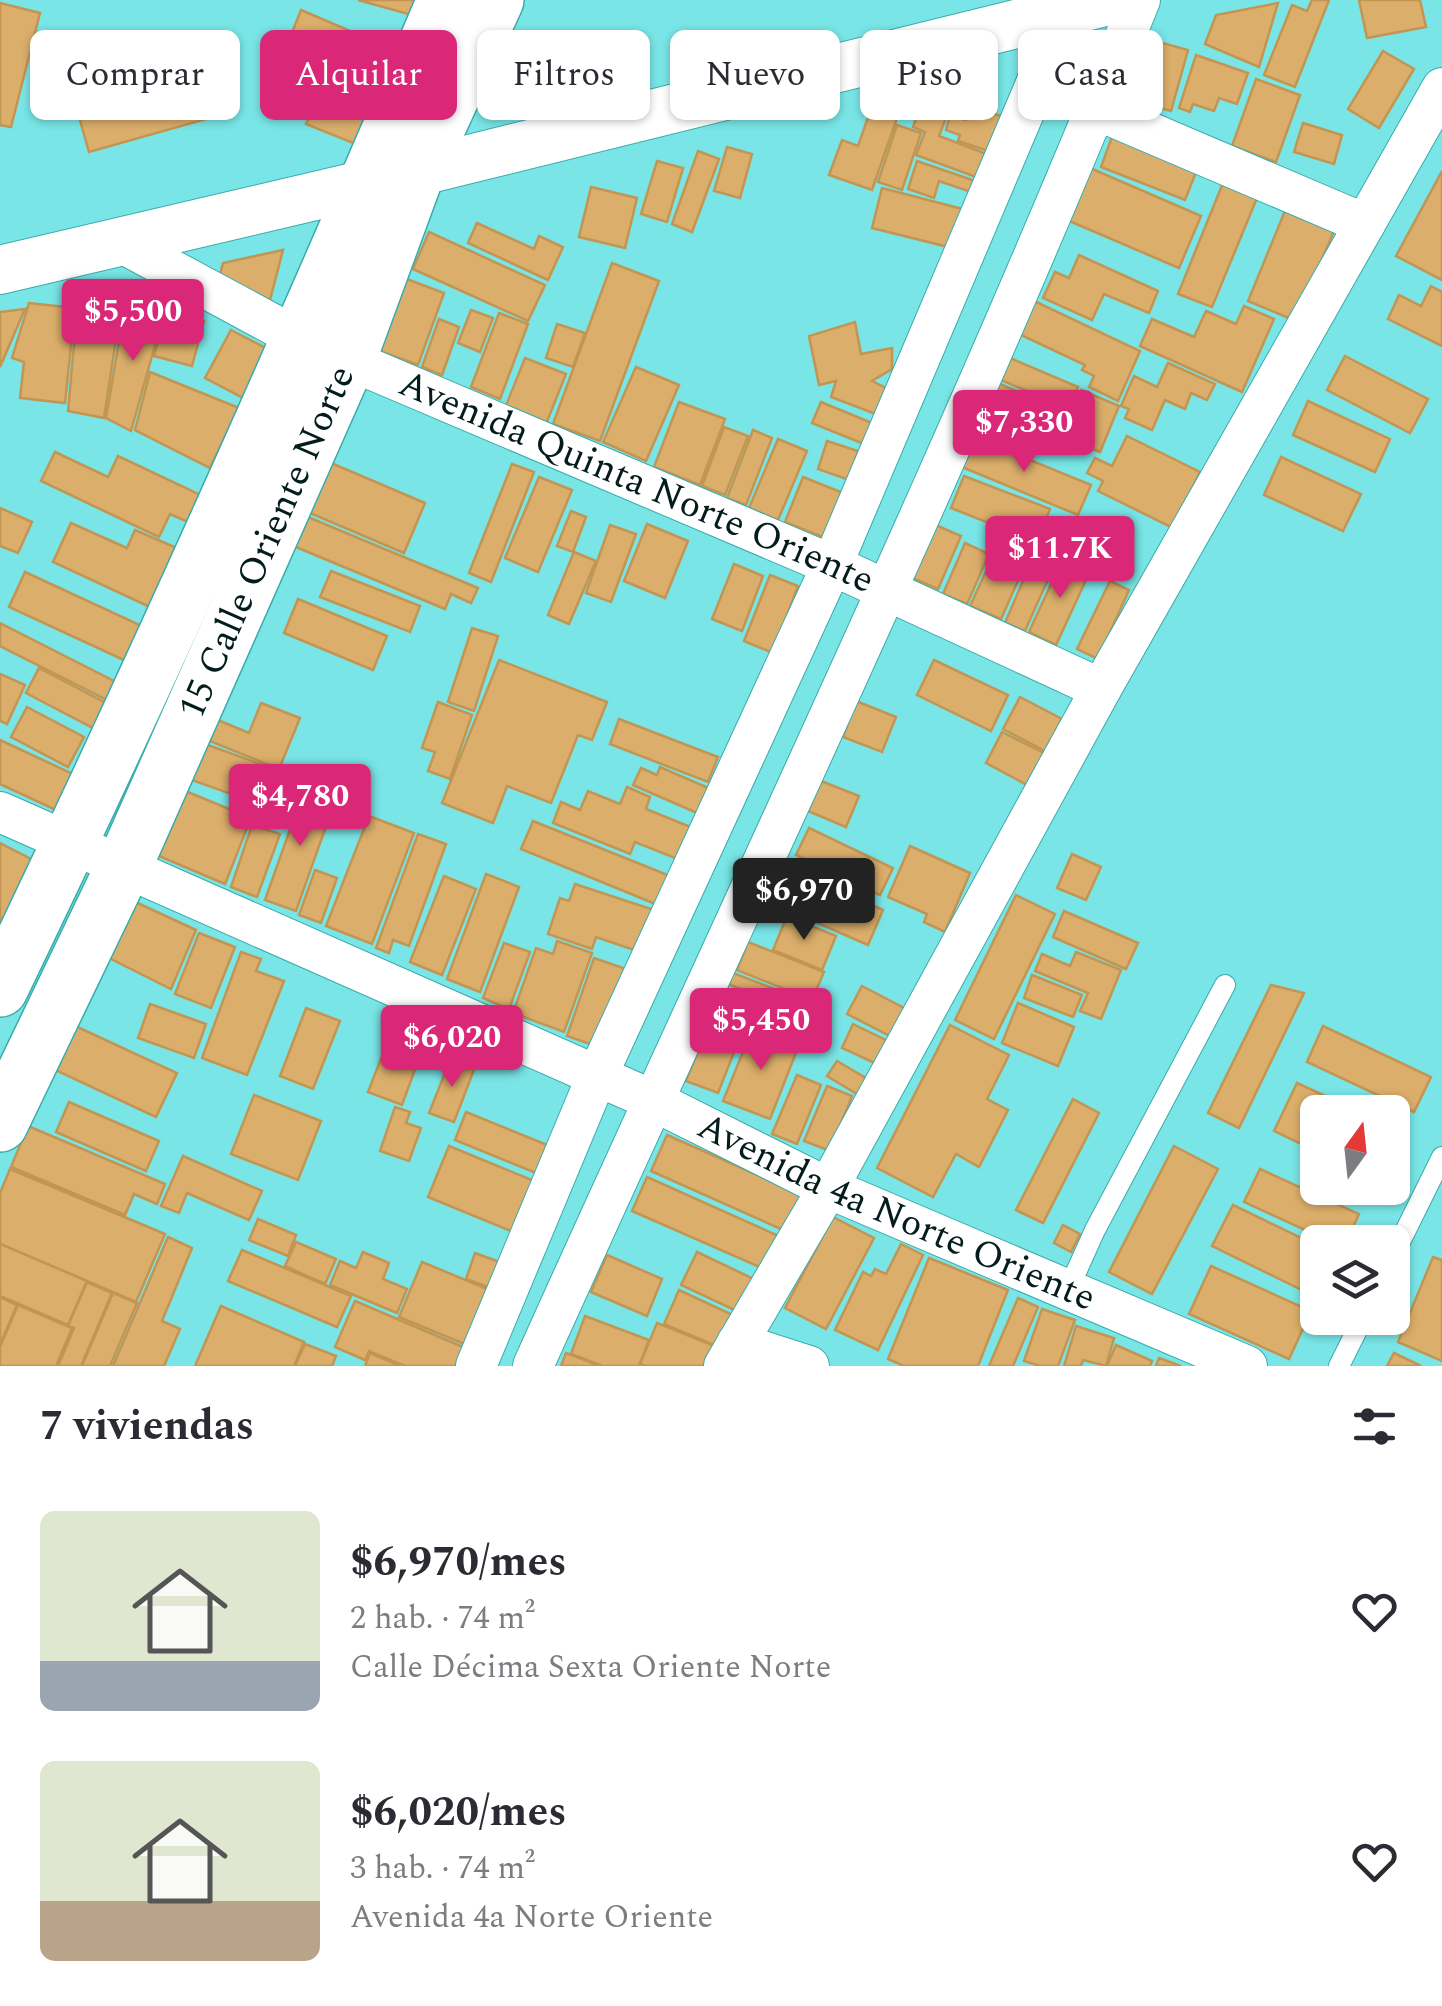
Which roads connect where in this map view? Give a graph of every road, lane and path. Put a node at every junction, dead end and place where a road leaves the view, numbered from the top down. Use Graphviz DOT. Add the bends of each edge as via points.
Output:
graph roads {
  1 [pos="445,0"];
  2 [pos="496,0"];
  3 [pos="1113,0"];
  4 [pos="1140,0"];
  5 [pos="1061,12"];
  6 [pos="1055,30"];
  7 [pos="1128,30"];
  8 [pos="1442,88"];
  9 [pos="1021,120"];
  10 [pos="1092,120"];
  11 [pos="1120,120"];
  12 [pos="392,178"];
  13 [pos="1365,224"];
  14 [pos="120,242"];
  15 [pos="0,270"];
  16 [pos="324,349"];
  17 [pos="832,565"];
  18 [pos="888,590"];
  19 [pos="1101,689"];
  20 [pos="0,812"];
  21 [pos="70,843"];
  22 [pos="124,866"];
  23 [pos="1225,985"];
  24 [pos="0,989"];
  25 [pos="597,1076"];
  26 [pos="652,1100"];
  27 [pos="0,1124"];
  28 [pos="1442,1157"];
  29 [pos="828,1188"];
  30 [pos="1408,1225"];
  31 [pos="1068,1290"];
  32 [pos="1354,1335"];
  33 [pos="730,1355"];
  34 [pos="476,1366"];
  35 [pos="533,1366"];
  36 [pos="808,1366"];
  37 [pos="1248,1366"];
  38 [pos="1339,1366"];
  1 -- 12 [label="main road"];
  2 -- 12 [label="main road"];
  3 -- 5 [label="street"];
  4 -- 7 [label="street"];
  5 -- 6 [label="street"];
  5 -- 12 [label="street"];
  8 -- 13 [label="street"];
  9 -- 17 [label="street"];
  10 -- 18 [label="street"];
  11 -- 13 [label="street"];
  12 -- 14 [label="street"];
  12 -- 16 [label="main road, 15 Calle Oriente Norte"];
  13 -- 19 [label="street"];
  14 -- 15 [label="street"];
  14 -- 16 [label="street, Avenida Quinta Norte Oriente"];
  16 -- 17 [label="street, Avenida Quinta Norte Oriente"];
  16 -- 21 [label="main road, 15 Calle Oriente Norte"];
  16 -- 22 [label="main road, 15 Calle Oriente Norte"];
  17 -- 18 [label="street, Avenida Quinta Norte Oriente"];
  17 -- 25 [label="street"];
  18 -- 19 [label="street, Avenida Quinta Norte Oriente"];
  18 -- 26 [label="street"];
  19 -- 29 [label="street"];
  20 -- 21 [label="street, Avenida 4a Norte Oriente"];
  21 -- 22 [label="street, Avenida 4a Norte Oriente"];
  21 -- 24 [label="main road, 15 Calle Oriente Norte"];
  22 -- 25 [label="street, Avenida 4a Norte Oriente"];
  22 -- 27 [label="main road, 15 Calle Oriente Norte"];
  23 -- 31 [label="lane"];
  25 -- 26 [label="street, Avenida 4a Norte Oriente"];
  25 -- 34 [label="street"];
  26 -- 29 [label="street, Avenida 4a Norte Oriente"];
  26 -- 35 [label="street"];
  28 -- 30 [label="lane"];
  29 -- 31 [label="street, Avenida 4a Norte Oriente"];
  29 -- 33 [label="street"];
  31 -- 37 [label="street, Avenida 4a Norte Oriente"];
  32 -- 38 [label="lane"];
  33 -- 36 [label="street"];
}
